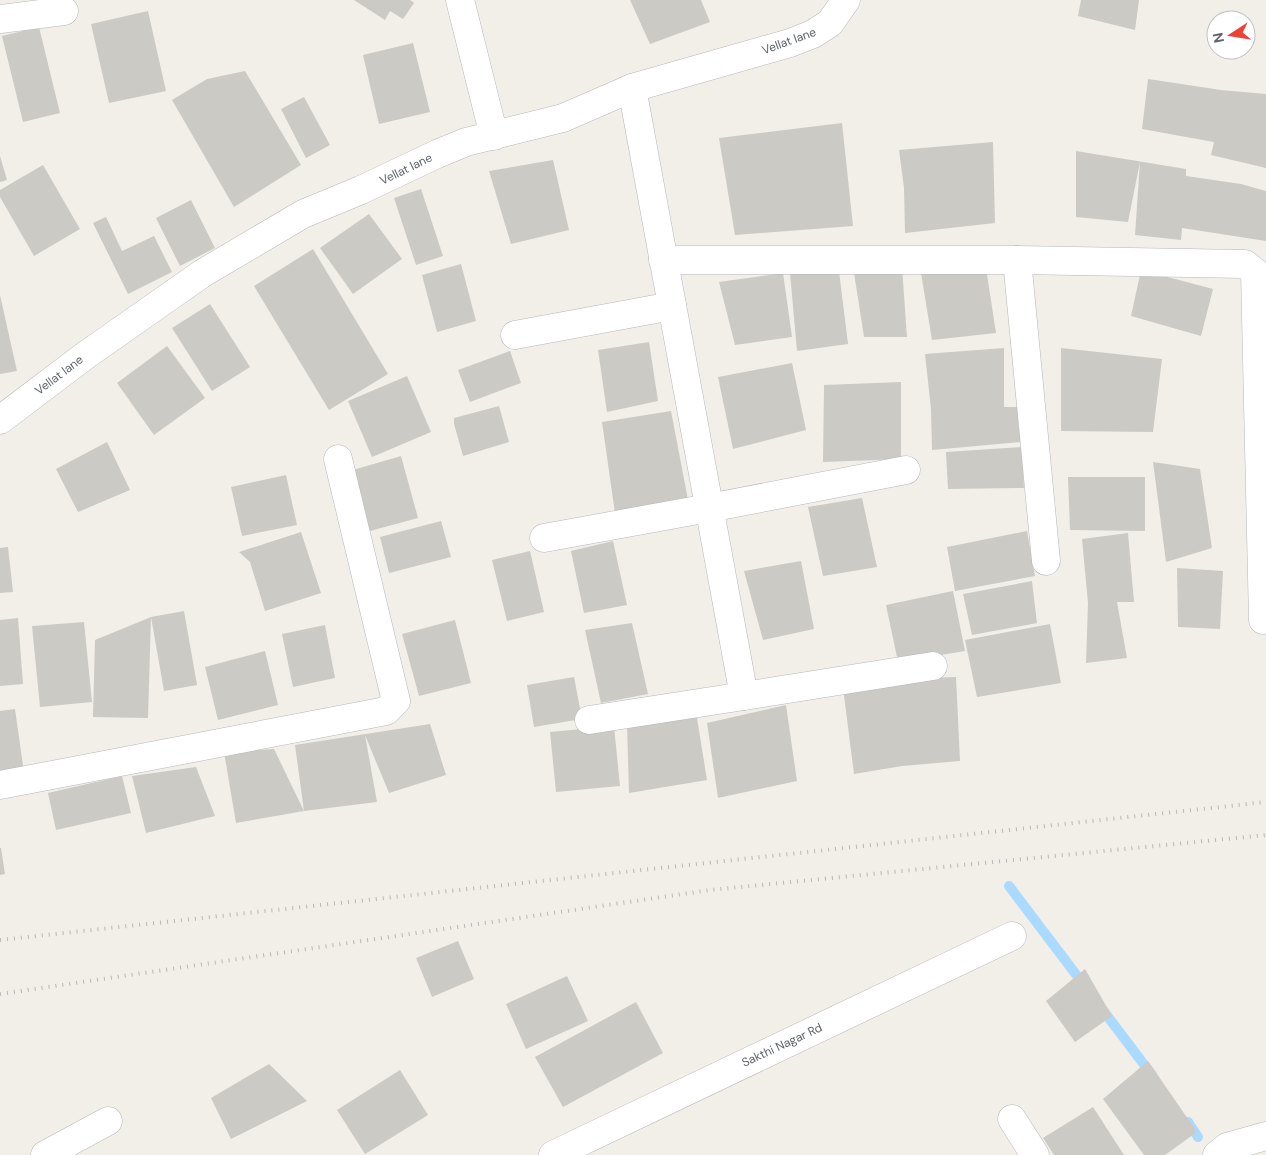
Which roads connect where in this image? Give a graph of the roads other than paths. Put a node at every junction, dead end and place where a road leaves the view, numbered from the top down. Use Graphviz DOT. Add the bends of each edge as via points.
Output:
graph roads {
  1 [pos="460,0"];
  2 [pos="846,0"];
  3 [pos="64,11"];
  4 [pos="0,18"];
  5 [pos="632,88"];
  6 [pos="494,136"];
  7 [pos="663,260"];
  8 [pos="1018,260"];
  9 [pos="672,306"];
  10 [pos="515,335"];
  11 [pos="0,420"];
  12 [pos="338,459"];
  13 [pos="906,470"];
  14 [pos="709,508"];
  15 [pos="544,538"];
  16 [pos="1046,561"];
  17 [pos="1263,620"];
  18 [pos="933,666"];
  19 [pos="744,696"];
  20 [pos="589,720"];
  21 [pos="0,785"];
  22 [pos="1012,936"];
  23 [pos="1012,1120"];
  24 [pos="108,1121"];
  25 [pos="1266,1136"];
  26 [pos="1222,1151"];
  27 [pos="45,1155"];
  28 [pos="553,1155"];
  29 [pos="1035,1155"];
  1 -- 6 [label="street"];
  2 -- 5 [label="street, Vellat lane" via="830,23 813,34"];
  3 -- 4 [label="street"];
  5 -- 6 [label="street, Vellat lane" via="563,118"];
  5 -- 7 [label="street"];
  6 -- 11 [label="street, Vellat lane" via="466,142 303,214 203,273"];
  7 -- 8 [label="street"];
  7 -- 9 [label="street"];
  8 -- 16 [label="street"];
  8 -- 17 [label="street" via="1245,264 1255,272"];
  9 -- 10 [label="street"];
  9 -- 14 [label="street"];
  12 -- 21 [label="street" via="396,702 386,710"];
  13 -- 14 [label="street"];
  14 -- 15 [label="street"];
  14 -- 19 [label="street"];
  18 -- 19 [label="street"];
  19 -- 20 [label="street"];
  22 -- 28 [label="street, Sakthi Nagar Rd"];
  23 -- 29 [label="street"];
  24 -- 27 [label="street"];
  25 -- 26 [label="street"];
}
